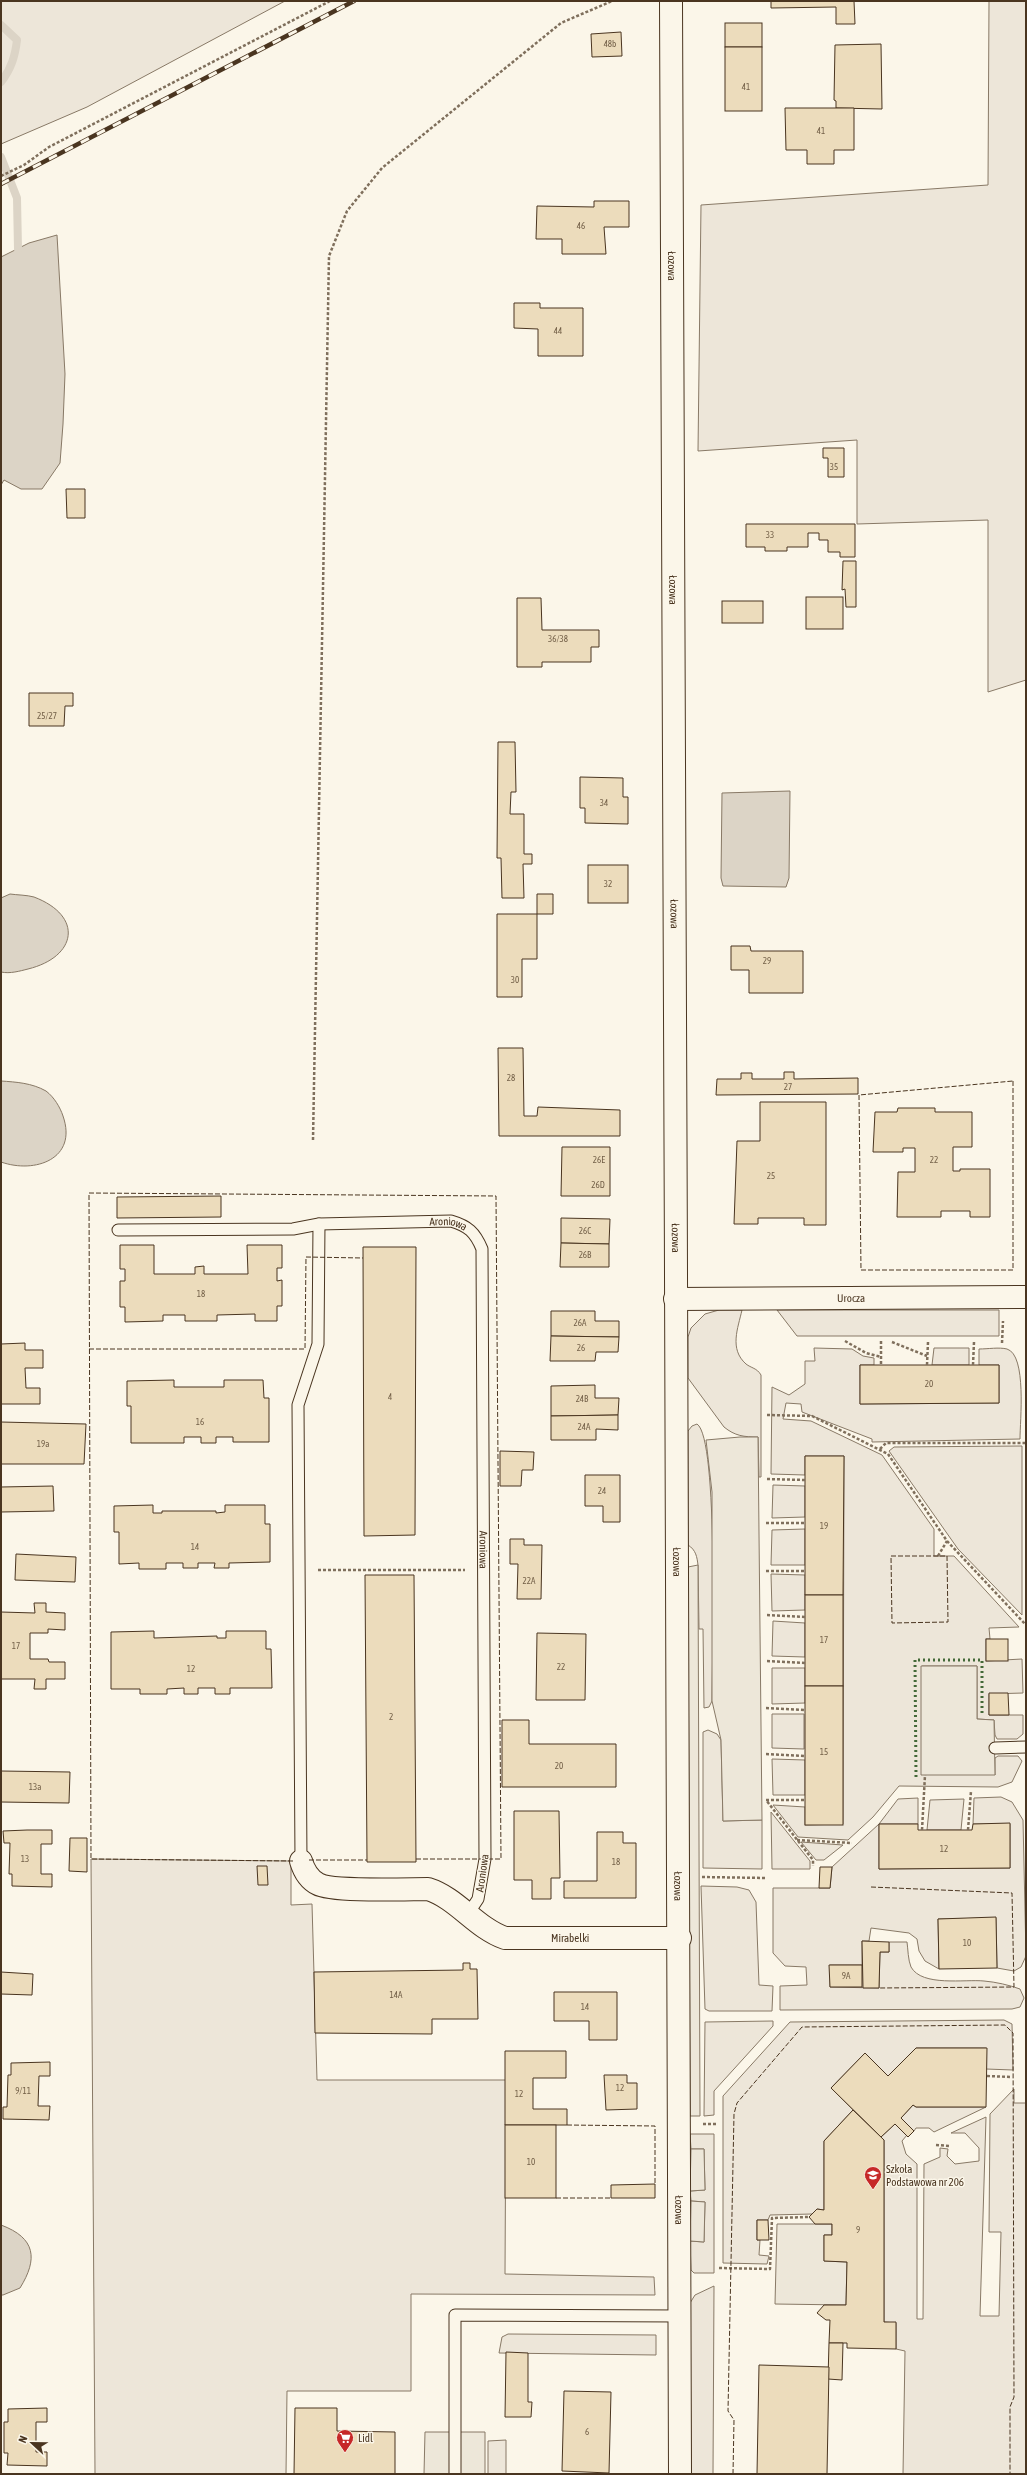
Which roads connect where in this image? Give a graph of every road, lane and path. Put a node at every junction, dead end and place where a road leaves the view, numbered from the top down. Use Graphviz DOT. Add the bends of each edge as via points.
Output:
graph roads {
  1 [pos="330,1"];
  2 [pos="612,1"];
  3 [pos="671,1"];
  4 [pos="1,176"];
  5 [pos="313,1140"];
  6 [pos="319,1224"];
  7 [pos="118,1230"];
  8 [pos="1026,1297"];
  9 [pos="676,1300"];
  10 [pos="845,1341"];
  11 [pos="881,1342"];
  12 [pos="892,1342"];
  13 [pos="928,1342"];
  14 [pos="974,1342"];
  15 [pos="927,1356"];
  16 [pos="881,1357"];
  17 [pos="882,1365"];
  18 [pos="927,1365"];
  19 [pos="974,1365"];
  20 [pos="767,1415"];
  21 [pos="1026,1443"];
  22 [pos="880,1449"];
  23 [pos="767,1479"];
  24 [pos="805,1480"];
  25 [pos="766,1523"];
  26 [pos="805,1523"];
  27 [pos="947,1541"];
  28 [pos="938,1556"];
  29 [pos="299,1570"];
  30 [pos="484,1570"];
  31 [pos="766,1571"];
  32 [pos="805,1571"];
  33 [pos="767,1615"];
  34 [pos="805,1618"];
  35 [pos="1026,1625"];
  36 [pos="766,1661"];
  37 [pos="805,1663"];
  38 [pos="766,1708"];
  39 [pos="805,1710"];
  40 [pos="1026,1747"];
  41 [pos="995,1748"];
  42 [pos="766,1754"];
  43 [pos="805,1756"];
  44 [pos="925,1775"];
  45 [pos="971,1791"];
  46 [pos="804,1800"];
  47 [pos="922,1830"];
  48 [pos="968,1830"];
  49 [pos="797,1840"];
  50 [pos="852,1843"];
  51 [pos="301,1860"];
  52 [pos="813,1866"];
  53 [pos="701,1877"];
  54 [pos="766,1878"];
  55 [pos="468,1914"];
  56 [pos="680,1938"];
  57 [pos="987,2076"];
  58 [pos="1011,2077"];
  59 [pos="936,2145"];
  60 [pos="950,2146"];
  61 [pos="809,2217"];
  62 [pos="719,2268"];
  63 [pos="680,2316"];
  64 [pos="454,2474"];
  65 [pos="680,2474"];
  1 -- 4 [label="path" via="49,147 24,165"];
  2 -- 5 [label="path" via="561,23 382,168 347,211 329,256"];
  3 -- 9 [label="street, Łozowa"];
  6 -- 7 [label="lane, Aroniowa" via="293,1229"];
  6 -- 29 [label="lane" via="318,1344 298,1405"];
  6 -- 30 [label="lane, Aroniowa" via="451,1221 466,1226 476,1236 482,1249"];
  8 -- 9 [label="street, Urocza"];
  9 -- 56 [label="street, Łozowa"];
  10 -- 16 [label="path" via="866,1353"];
  11 -- 16 [label="path"];
  12 -- 15 [label="path"];
  13 -- 15 [label="path"];
  14 -- 19 [label="path"];
  15 -- 18 [label="path"];
  16 -- 17 [label="path"];
  20 -- 22 [label="path" via="812,1416"];
  21 -- 22 [label="path" via="886,1443"];
  22 -- 27 [label="path" via="888,1454"];
  23 -- 24 [label="path"];
  25 -- 26 [label="path"];
  27 -- 28 [label="path"];
  27 -- 35 [label="path"];
  29 -- 30 [label="path"];
  29 -- 51 [label="lane"];
  30 -- 55 [label="lane, Aroniowa" via="486,1859 478,1898"];
  31 -- 32 [label="path"];
  33 -- 34 [label="path"];
  36 -- 37 [label="path"];
  38 -- 39 [label="path"];
  40 -- 41 [label="lane"];
  42 -- 43 [label="path"];
  44 -- 47 [label="path"];
  45 -- 48 [label="path"];
  46 -- 49 [label="path" via="766,1800"];
  49 -- 50 [label="path"];
  49 -- 52 [label="path" via="813,1860"];
  51 -- 55 [label="street" via="304,1871 319,1885 328,1888 428,1889 440,1893"];
  53 -- 54 [label="path"];
  55 -- 56 [label="street, Mirabelki" via="490,1931 505,1938"];
  56 -- 63 [label="street, Łozowa"];
  57 -- 58 [label="path"];
  59 -- 60 [label="path"];
  61 -- 62 [label="path" via="772,2218 770,2268"];
  63 -- 64 [label="lane" via="455,2315"];
  63 -- 65 [label="street, Łozowa"];
}
